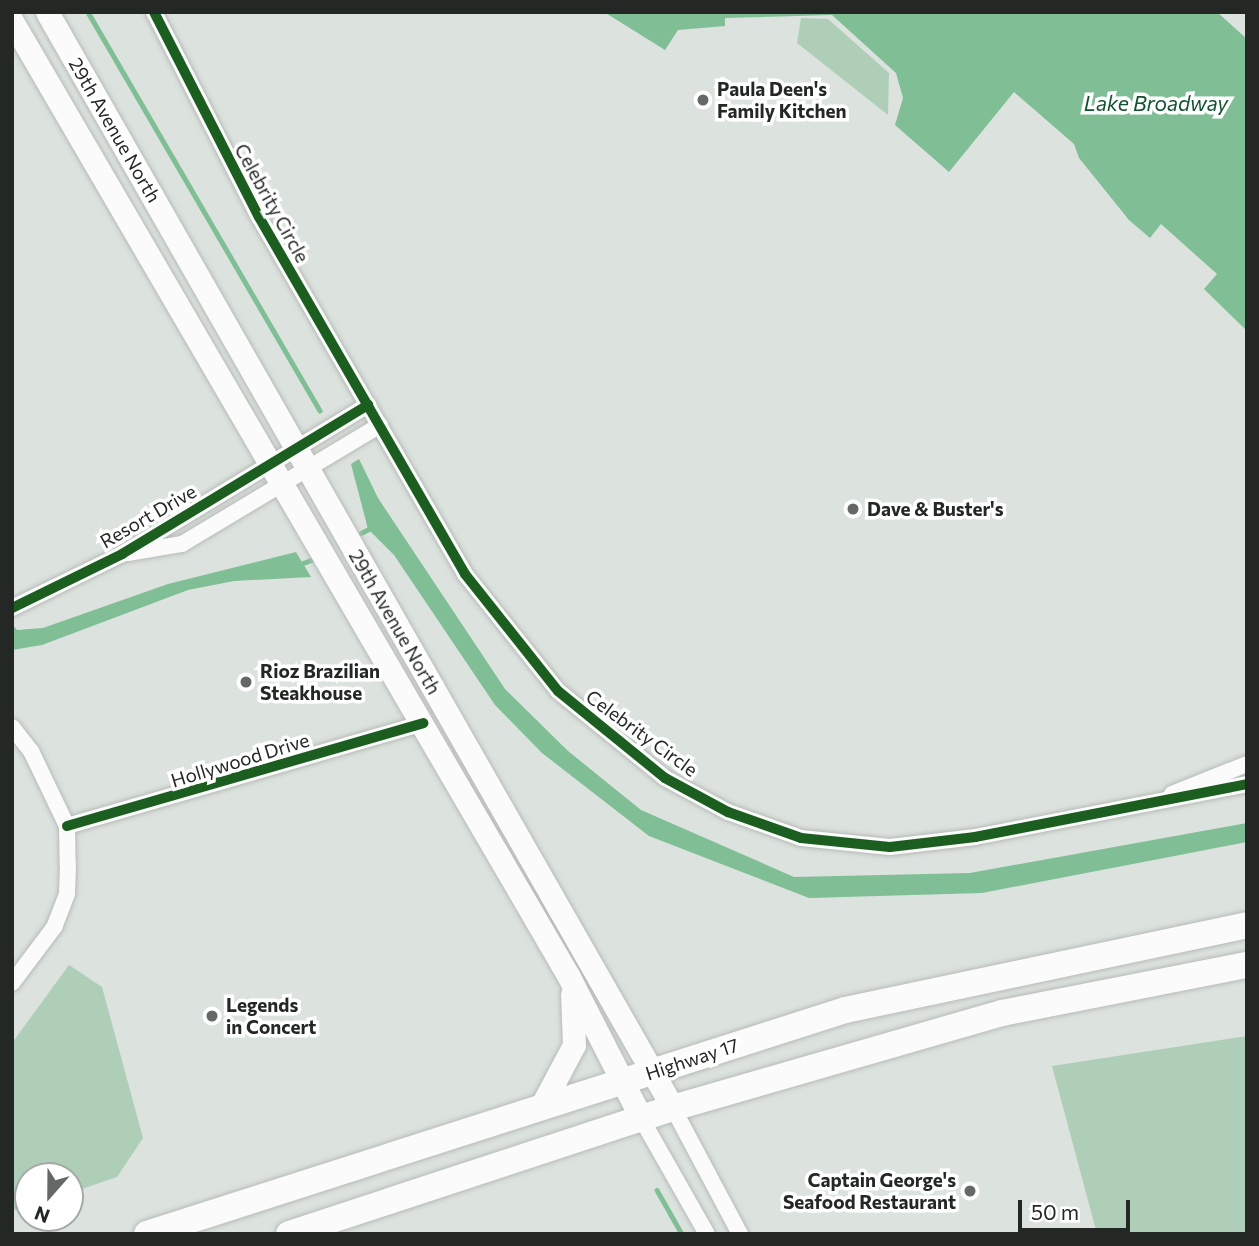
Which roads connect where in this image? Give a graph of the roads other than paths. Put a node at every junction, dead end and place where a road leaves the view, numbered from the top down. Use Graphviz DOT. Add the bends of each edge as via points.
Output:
graph roads {
  1 [pos="47,12"];
  2 [pos="154,12"];
  3 [pos="12,21"];
  4 [pos="368,405"];
  5 [pos="380,425"];
  6 [pos="299,448"];
  7 [pos="272,465"];
  8 [pos="307,470"];
  9 [pos="283,485"];
  10 [pos="122,554"];
  11 [pos="13,608"];
  12 [pos="422,723"];
  13 [pos="12,727"];
  14 [pos="1247,764"];
  15 [pos="1247,785"];
  16 [pos="1160,799"];
  17 [pos="67,826"];
  18 [pos="1247,925"];
  19 [pos="1247,965"];
  20 [pos="569,977"];
  21 [pos="12,983"];
  22 [pos="653,1070"];
  23 [pos="624,1081"];
  24 [pos="541,1107"];
  25 [pos="673,1108"];
  26 [pos="641,1118"];
  27 [pos="148,1234"];
  28 [pos="289,1234"];
  29 [pos="708,1234"];
  30 [pos="740,1234"];
  1 -- 6 [label="main road, 29th Avenue North"];
  2 -- 4 [label="street, Celebrity Circle" via="239,181"];
  3 -- 7 [label="main road, 29th Avenue North"];
  4 -- 5 [label="street, Celebrity Circle"];
  4 -- 6 [label="street"];
  5 -- 8 [label="street"];
  5 -- 16 [label="street, Celebrity Circle" via="465,574 558,691 665,778 728,812 829,844 890,847 975,837"];
  6 -- 7 [label="street, Resort Drive"];
  6 -- 8 [label="main road, 29th Avenue North"];
  7 -- 9 [label="main road, 29th Avenue North"];
  7 -- 10 [label="street, Resort Drive"];
  8 -- 9 [label="street, Resort Drive"];
  8 -- 22 [label="main road, 29th Avenue North"];
  9 -- 10 [label="street, Resort Drive" via="182,544"];
  9 -- 12 [label="main road, 29th Avenue North"];
  10 -- 11 [label="street, Resort Drive"];
  12 -- 17 [label="street, Hollywood Drive"];
  12 -- 20 [label="main road, 29th Avenue North"];
  13 -- 17 [label="street" via="31,751"];
  14 -- 16 [label="street, Celebrity Circle"];
  15 -- 16 [label="street, Celebrity Circle"];
  17 -- 21 [label="street" via="67,894 45,945"];
  18 -- 22 [label="highway, Highway 17" via="845,1010"];
  19 -- 25 [label="highway, Highway 17" via="1002,1013"];
  20 -- 23 [label="main road, 29th Avenue North"];
  20 -- 24 [label="main road" via="574,1045"];
  22 -- 23 [label="highway, Highway 17"];
  22 -- 25 [label="main road, 29th Avenue North"];
  23 -- 24 [label="highway, Highway 17"];
  23 -- 26 [label="main road, 29th Avenue North"];
  24 -- 27 [label="highway, Highway 17"];
  25 -- 26 [label="highway, Highway 17"];
  25 -- 30 [label="street, 29th Avenue North"];
  26 -- 28 [label="highway, Highway 17"];
  26 -- 29 [label="street, 29th Avenue North"];
}
